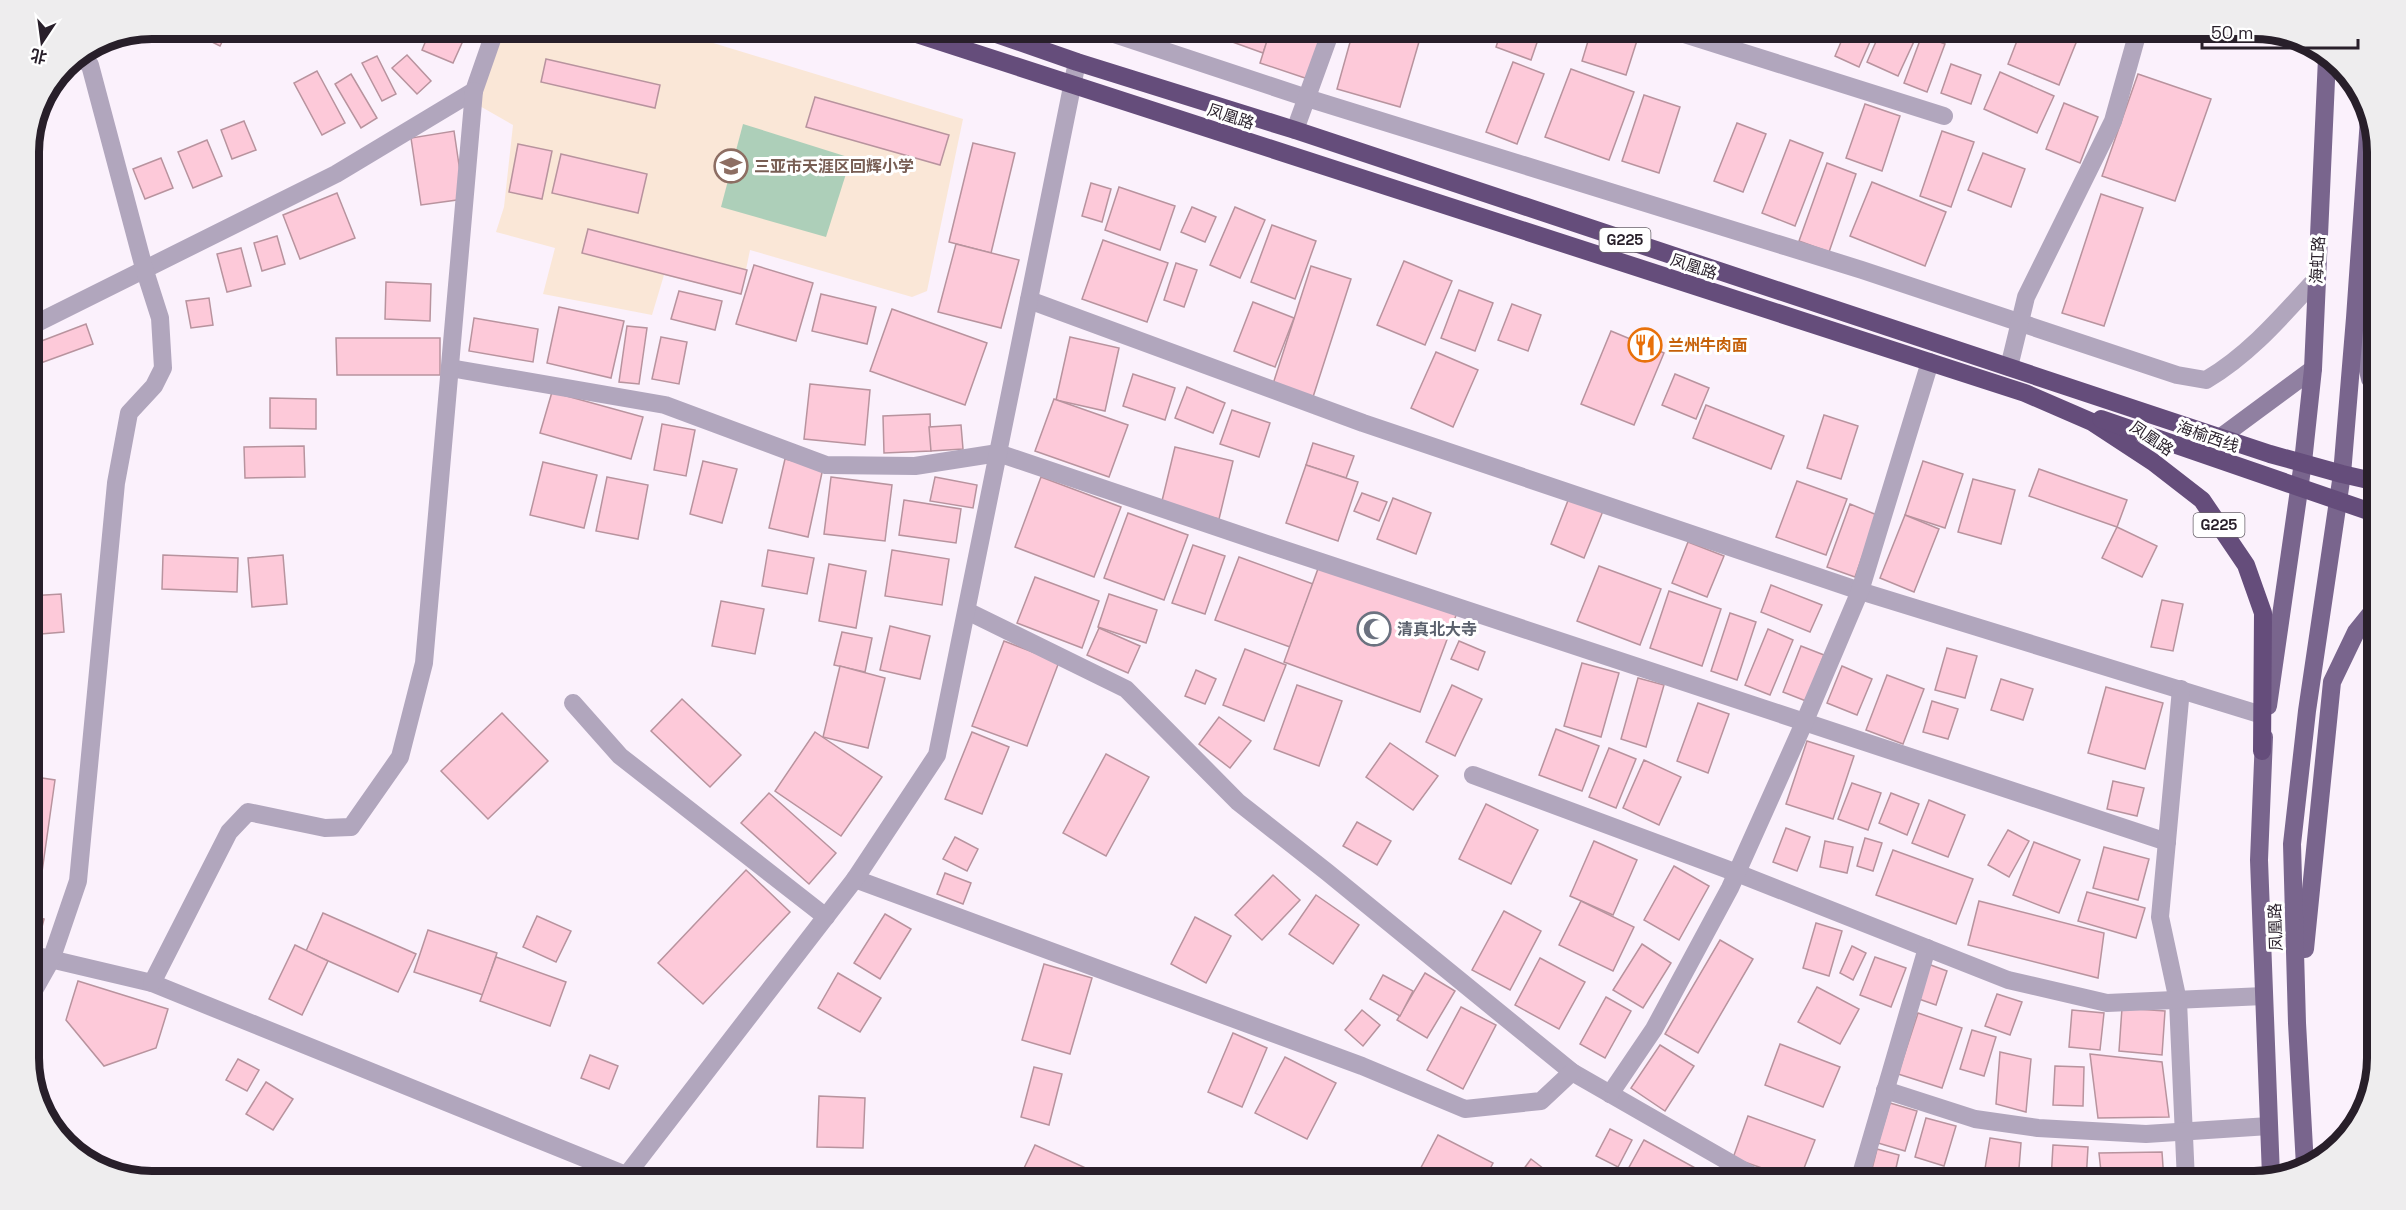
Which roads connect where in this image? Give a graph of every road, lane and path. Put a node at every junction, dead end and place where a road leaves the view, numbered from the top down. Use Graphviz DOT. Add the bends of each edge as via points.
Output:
graph roads {
  1 [pos="492,39"];
  2 [pos="932,39"];
  3 [pos="1010,39"];
  4 [pos="1129,39"];
  5 [pos="1328,39"];
  6 [pos="1700,39"];
  7 [pos="2136,39"];
  8 [pos="85,61"];
  9 [pos="1077,62"];
  10 [pos="2327,66"];
  11 [pos="1072,85"];
  12 [pos="474,91"];
  13 [pos="1307,98"];
  14 [pos="1944,116"];
  15 [pos="1295,130"];
  16 [pos="2367,147"];
  17 [pos="144,268"];
  18 [pos="2316,279"];
  19 [pos="1029,300"];
  20 [pos="2355,318"];
  21 [pos="39,322"];
  22 [pos="2019,323"];
  23 [pos="1930,362"];
  24 [pos="2009,367"];
  25 [pos="2367,367"];
  26 [pos="450,368"];
  27 [pos="2313,369"];
  28 [pos="2025,393"];
  29 [pos="2221,437"];
  30 [pos="998,453"];
  31 [pos="2303,462"];
  32 [pos="2342,474"];
  33 [pos="2367,480"];
  34 [pos="2299,488"];
  35 [pos="2338,502"];
  36 [pos="2367,511"];
  37 [pos="1860,591"];
  38 [pos="967,611"];
  39 [pos="2367,618"];
  40 [pos="2181,689"];
  41 [pos="573,703"];
  42 [pos="2262,715"];
  43 [pos="1804,723"];
  44 [pos="2262,751"];
  45 [pos="1473,775"];
  46 [pos="2167,842"];
  47 [pos="1737,873"];
  48 [pos="855,879"];
  49 [pos="826,916"];
  50 [pos="1927,948"];
  51 [pos="39,957"];
  52 [pos="51,960"];
  53 [pos="39,981"];
  54 [pos="152,983"];
  55 [pos="2264,996"];
  56 [pos="2178,1001"];
  57 [pos="2297,1023"];
  58 [pos="1572,1072"];
  59 [pos="1885,1090"];
  60 [pos="1610,1094"];
  61 [pos="2269,1126"];
  62 [pos="2184,1131"];
  63 [pos="2305,1159"];
  64 [pos="2271,1170"];
  65 [pos="607,1171"];
  66 [pos="629,1171"];
  67 [pos="1743,1171"];
  68 [pos="1862,1171"];
  69 [pos="2186,1171"];
  1 -- 12 [label="street"];
  2 -- 11 [label="highway, 凤凰路 / G225"];
  3 -- 9 [label="highway, 凤凰路 / G225"];
  4 -- 13 [label="street"];
  5 -- 13 [label="street"];
  6 -- 14 [label="street"];
  7 -- 22 [label="street" via="2113,121 2026,297"];
  8 -- 17 [label="street" via="90,65"];
  9 -- 11 [label="street"];
  9 -- 15 [label="highway, 凤凰路 / G225"];
  10 -- 18 [label="main road, 海虹路"];
  11 -- 19 [label="street"];
  11 -- 23 [label="highway, 凤凰路 / G225"];
  12 -- 17 [label="street" via="336,174"];
  12 -- 26 [label="street"];
  13 -- 15 [label="street"];
  13 -- 22 [label="street" via="1862,270"];
  15 -- 24 [label="highway, 凤凰路 / G225"];
  16 -- 20 [label="main road"];
  17 -- 21 [label="street"];
  17 -- 52 [label="street" via="160,318 163,368 154,386 129,413 116,483 78,881"];
  18 -- 22 [label="street" via="2264,335 2227,368 2206,380 2177,375"];
  18 -- 27 [label="main road, 海虹路"];
  19 -- 30 [label="street"];
  19 -- 37 [label="street" via="1363,423"];
  20 -- 25 [label="street"];
  20 -- 32 [label="main road"];
  22 -- 24 [label="street"];
  23 -- 28 [label="highway, 凤凰路 / G225"];
  23 -- 37 [label="street"];
  24 -- 29 [label="highway, 凤凰路 / G225"];
  26 -- 30 [label="street" via="665,405 826,465 915,466"];
  26 -- 54 [label="street" via="424,663 400,757 351,827 325,828 248,812 229,832"];
  27 -- 29 [label="street"];
  27 -- 31 [label="main road, 海虹路"];
  28 -- 34 [label="highway, 海榆西线 / G225"];
  28 -- 42 [label="highway, 凤凰路 / G225" via="2092,422 2202,500 2246,565 2263,613"];
  29 -- 31 [label="highway, 凤凰路 / G225"];
  30 -- 38 [label="street"];
  30 -- 43 [label="street"];
  31 -- 32 [label="highway, G225"];
  31 -- 34 [label="main road, 凤凰路"];
  32 -- 33 [label="highway, G225"];
  32 -- 35 [label="main road, 凤凰路"];
  34 -- 35 [label="highway, 海榆西线 / G225"];
  34 -- 44 [label="main road, 凤凰路"];
  35 -- 36 [label="highway, 海榆西线 / G225"];
  35 -- 57 [label="main road, 凤凰路" via="2292,844"];
  37 -- 40 [label="street"];
  37 -- 43 [label="street"];
  38 -- 48 [label="street" via="937,755"];
  38 -- 58 [label="street" via="1126,689 1238,802"];
  39 -- 57 [label="main road" via="2356,632 2332,682"];
  40 -- 42 [label="street"];
  40 -- 46 [label="street"];
  41 -- 49 [label="street" via="620,756"];
  42 -- 44 [label="highway, 凤凰路 / G225"];
  43 -- 46 [label="street"];
  43 -- 47 [label="street"];
  44 -- 55 [label="main road, 凤凰路" via="2259,860"];
  45 -- 47 [label="street"];
  46 -- 56 [label="street" via="2160,917"];
  47 -- 50 [label="street"];
  47 -- 60 [label="street" via="1654,1029"];
  48 -- 49 [label="street"];
  48 -- 58 [label="street" via="1362,1066 1465,1108 1541,1101"];
  49 -- 66 [label="street"];
  50 -- 56 [label="street" via="2008,980 2107,1003"];
  50 -- 59 [label="street"];
  51 -- 52 [label="street"];
  52 -- 53 [label="street"];
  52 -- 54 [label="street"];
  54 -- 65 [label="street"];
  55 -- 56 [label="street"];
  55 -- 61 [label="main road, 凤凰路"];
  56 -- 62 [label="street"];
  57 -- 63 [label="main road, 凤凰路"];
  58 -- 60 [label="street"];
  59 -- 62 [label="street" via="1975,1119 2074,1130 2146,1134"];
  59 -- 68 [label="street"];
  60 -- 67 [label="street"];
  61 -- 62 [label="street"];
  61 -- 64 [label="main road, 凤凰路"];
  62 -- 69 [label="street"];
}
